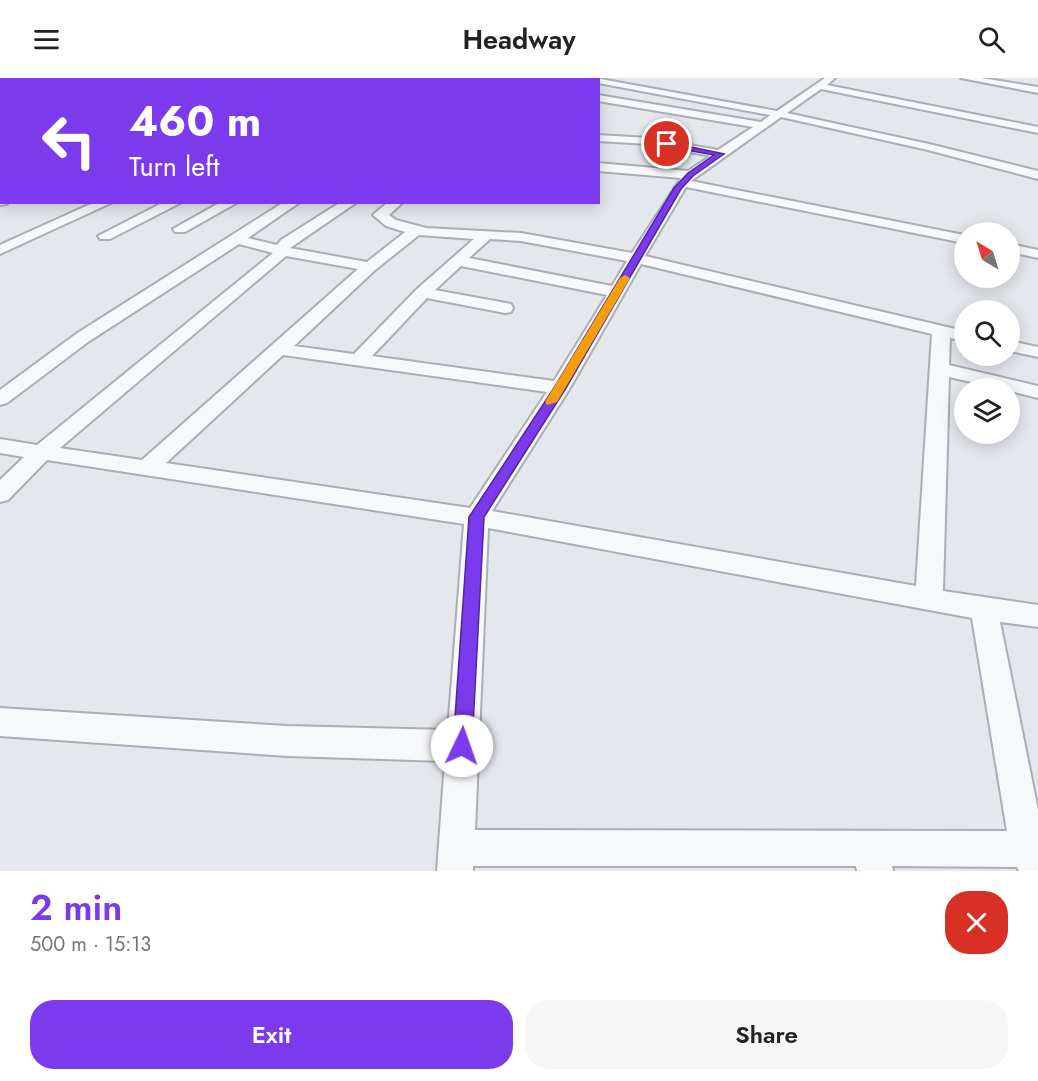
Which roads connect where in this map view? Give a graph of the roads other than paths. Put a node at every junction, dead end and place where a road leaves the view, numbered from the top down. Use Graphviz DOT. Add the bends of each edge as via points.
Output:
graph roads {
  1 [pos="965,78"];
  2 [pos="600,80"];
  3 [pos="825,82"];
  4 [pos="1038,90"];
  5 [pos="600,98"];
  6 [pos="780,113"];
  7 [pos="763,125"];
  8 [pos="1038,130"];
  9 [pos="600,138"];
  10 [pos="720,154"];
  11 [pos="600,167"];
  12 [pos="1038,175"];
  13 [pos="687,179"];
  14 [pos="103,204"];
  15 [pos="172,204"];
  16 [pos="228,204"];
  17 [pos="291,204"];
  18 [pos="348,204"];
  19 [pos="395,204"];
  20 [pos="180,229"];
  21 [pos="415,231"];
  22 [pos="488,234"];
  23 [pos="105,236"];
  24 [pos="954,237"];
  25 [pos="234,238"];
  26 [pos="0,250"];
  27 [pos="1020,250"];
  28 [pos="281,251"];
  29 [pos="1038,254"];
  30 [pos="637,258"];
  31 [pos="459,261"];
  32 [pos="370,267"];
  33 [pos="423,292"];
  34 [pos="617,292"];
  35 [pos="505,308"];
  36 [pos="941,331"];
  37 [pos="954,334"];
  38 [pos="1020,348"];
  39 [pos="279,349"];
  40 [pos="1038,352"];
  41 [pos="358,360"];
  42 [pos="940,369"];
  43 [pos="560,388"];
  44 [pos="1038,392"];
  45 [pos="0,399"];
  46 [pos="0,446"];
  47 [pos="42,452"];
  48 [pos="149,466"];
  49 [pos="0,494"];
  50 [pos="476,517"];
  51 [pos="929,599"];
  52 [pos="984,609"];
  53 [pos="1038,616"];
  54 [pos="0,722"];
  55 [pos="462,746"];
  56 [pos="1034,856"];
  57 [pos="456,859"];
  58 [pos="872,860"];
  1 -- 4 [label="street"];
  2 -- 6 [label="street"];
  3 -- 6 [label="street"];
  3 -- 8 [label="street"];
  5 -- 7 [label="street"];
  6 -- 7 [label="street"];
  6 -- 12 [label="street"];
  7 -- 10 [label="street"];
  9 -- 10 [label="street" via="649,141"];
  10 -- 13 [label="street"];
  11 -- 13 [label="street"];
  13 -- 24 [label="street"];
  13 -- 30 [label="street"];
  14 -- 26 [label="street"];
  15 -- 23 [label="street"];
  16 -- 20 [label="street"];
  17 -- 25 [label="street"];
  18 -- 28 [label="street" via="286,243"];
  19 -- 21 [label="street" via="380,215"];
  21 -- 22 [label="street"];
  21 -- 32 [label="street"];
  22 -- 30 [label="street"];
  22 -- 31 [label="street"];
  25 -- 28 [label="street"];
  25 -- 45 [label="street" via="82,338"];
  27 -- 29 [label="street"];
  28 -- 32 [label="street"];
  28 -- 47 [label="street" via="278,259"];
  30 -- 34 [label="street"];
  30 -- 36 [label="street"];
  31 -- 33 [label="street"];
  31 -- 34 [label="street"];
  32 -- 39 [label="street"];
  33 -- 35 [label="street"];
  33 -- 41 [label="street"];
  34 -- 43 [label="street"];
  36 -- 37 [label="street"];
  36 -- 42 [label="street"];
  38 -- 40 [label="street"];
  39 -- 41 [label="street"];
  39 -- 48 [label="street"];
  41 -- 43 [label="street"];
  42 -- 44 [label="street"];
  42 -- 51 [label="street"];
  43 -- 50 [label="street"];
  46 -- 47 [label="street"];
  47 -- 48 [label="street"];
  47 -- 49 [label="street"];
  48 -- 50 [label="street"];
  50 -- 51 [label="street"];
  50 -- 55 [label="street"];
  51 -- 52 [label="street"];
  52 -- 53 [label="street"];
  52 -- 56 [label="street"];
  54 -- 55 [label="street" via="287,741"];
  55 -- 57 [label="street"];
  56 -- 58 [label="street"];
  57 -- 58 [label="street"];
}
